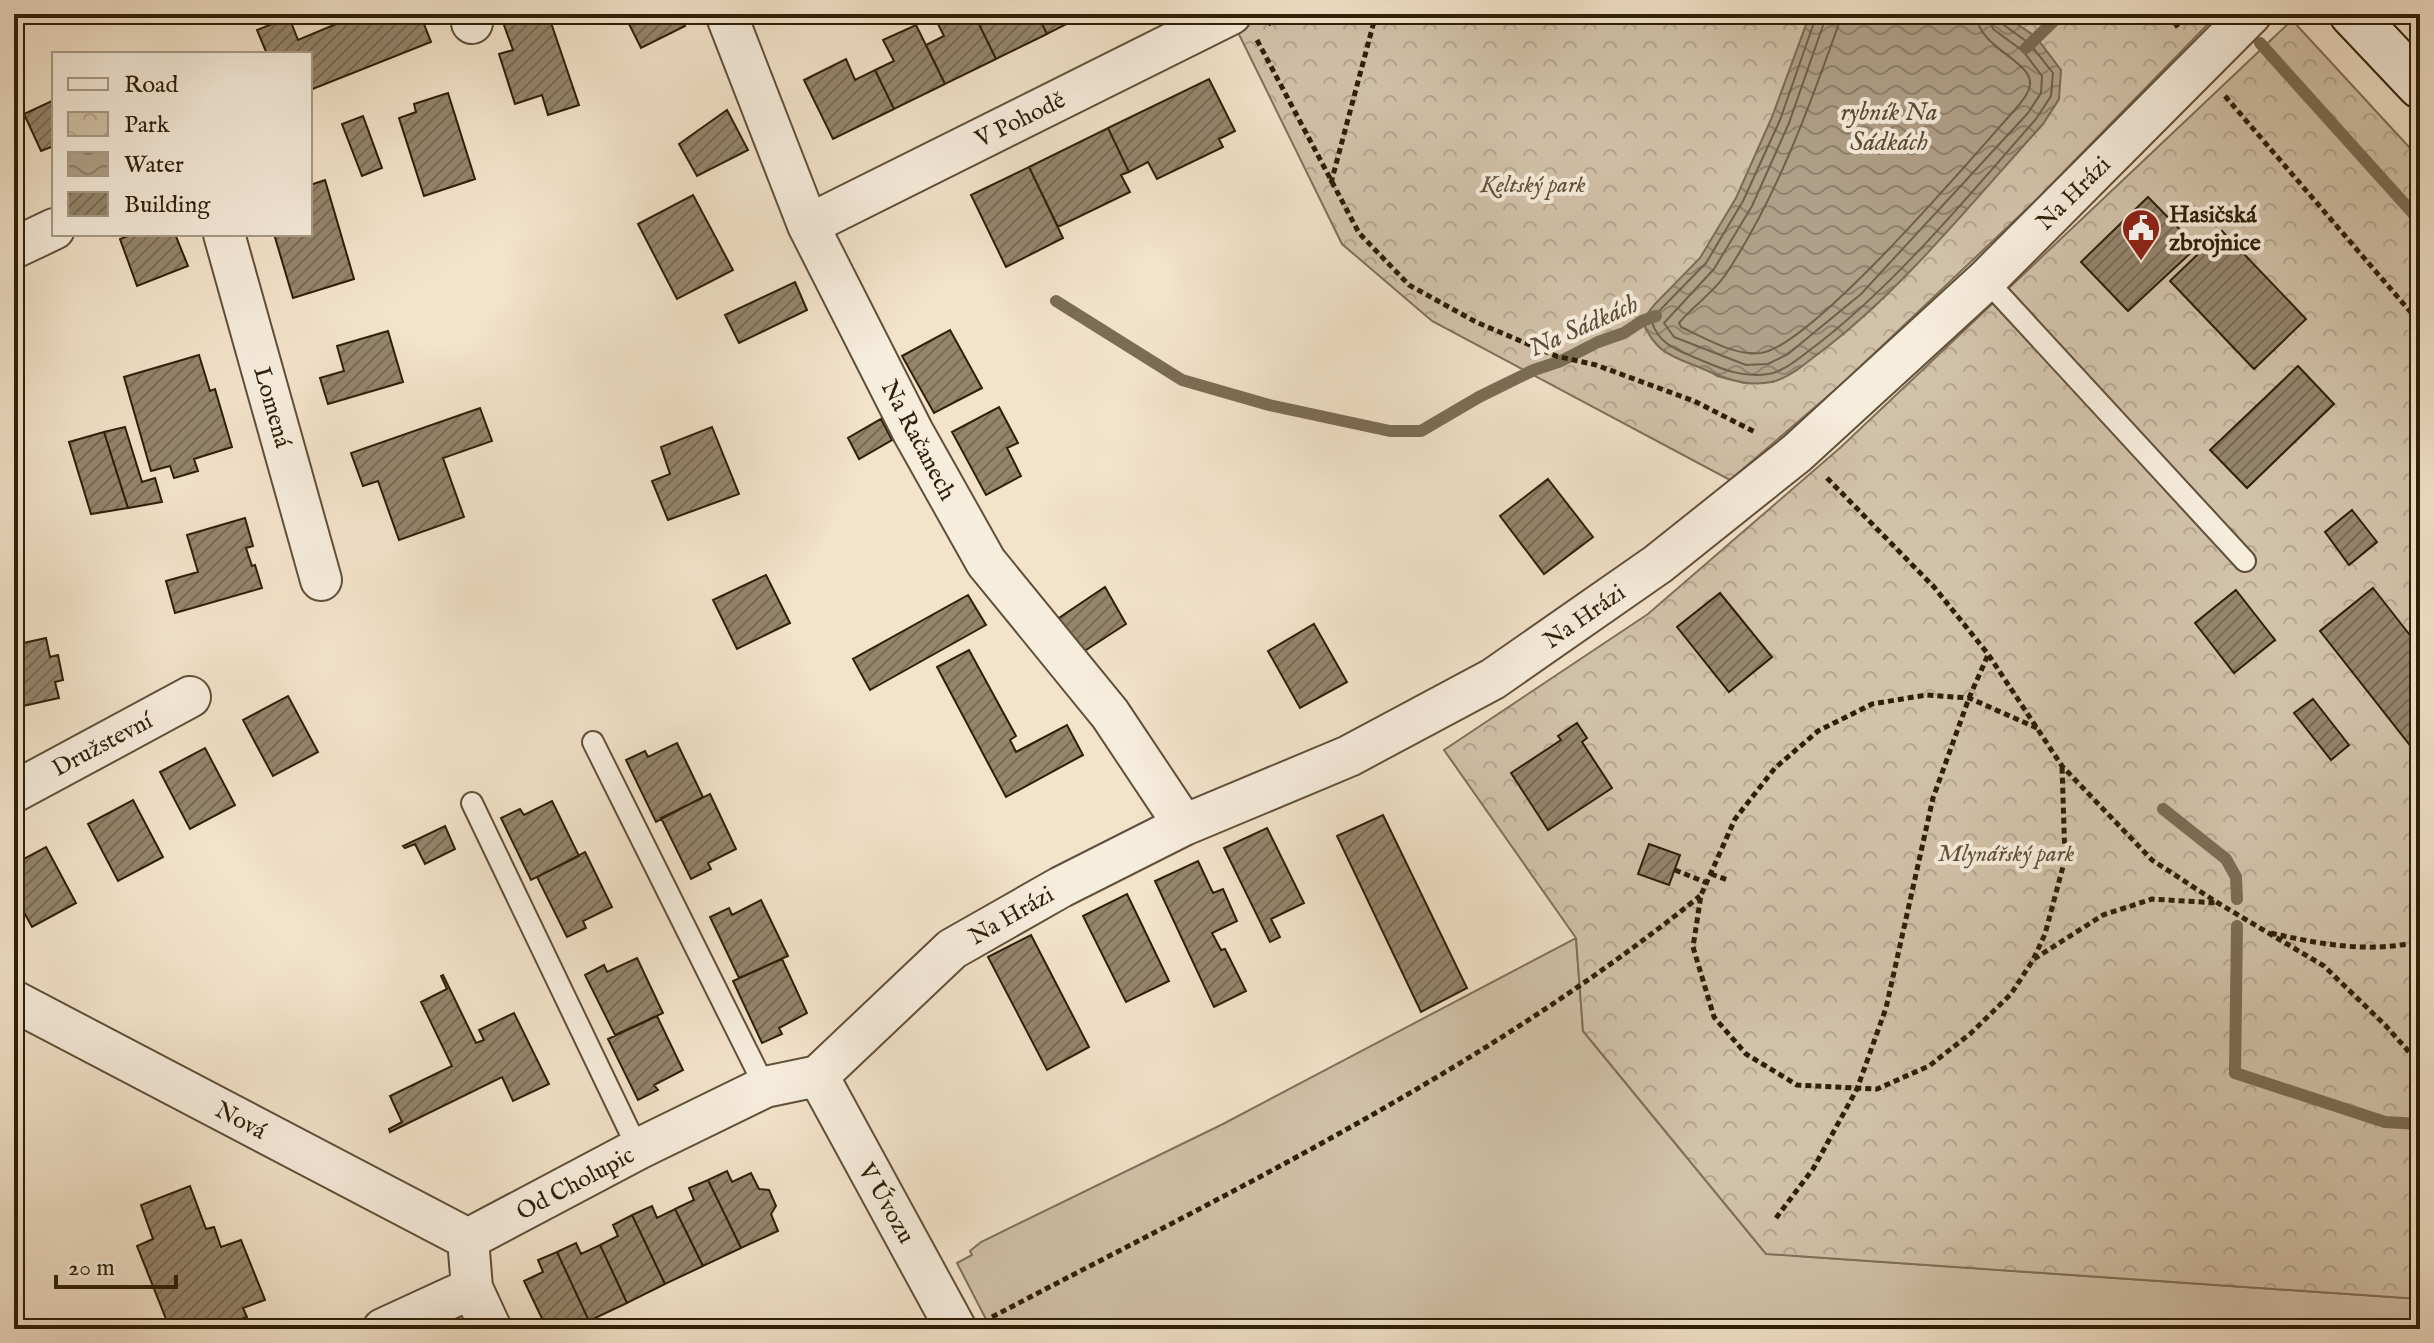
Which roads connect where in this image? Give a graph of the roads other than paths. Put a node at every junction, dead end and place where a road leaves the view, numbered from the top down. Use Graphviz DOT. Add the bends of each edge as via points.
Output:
graph roads {
  1 [pos="726,14"];
  2 [pos="2251,14"];
  3 [pos="2352,14"];
  4 [pos="1242,23"];
  5 [pos="2420,86"];
  6 [pos="808,225"];
  7 [pos="52,230"];
  8 [pos="225,236"];
  9 [pos="14,248"];
  10 [pos="1986,280"];
  11 [pos="2245,561"];
  12 [pos="321,580"];
  13 [pos="190,697"];
  14 [pos="593,742"];
  15 [pos="14,792"];
  16 [pos="472,803"];
  17 [pos="1184,825"];
  18 [pos="14,1001"];
  19 [pos="818,1076"];
  20 [pos="765,1087"];
  21 [pos="638,1149"];
  22 [pos="468,1239"];
  23 [pos="472,1288"];
  24 [pos="969,1325"];
  25 [pos="383,1329"];
  26 [pos="491,1329"];
  1 -- 6 [label="street, Na Račanech"];
  2 -- 10 [label="street, Na Hrázi"];
  3 -- 5 [label="main road"];
  4 -- 6 [label="street, V Pohodě"];
  6 -- 17 [label="street, Na Račanech" via="986,562 1110,714"];
  7 -- 9 [label="street"];
  8 -- 12 [label="street, Lomená"];
  10 -- 11 [label="lane"];
  10 -- 17 [label="street, Na Hrázi" via="1797,453 1658,564 1493,679 1349,756"];
  13 -- 15 [label="street, Družstevní"];
  14 -- 20 [label="lane"];
  16 -- 21 [label="lane"];
  17 -- 19 [label="street, Na Hrázi" via="952,949"];
  18 -- 22 [label="street, Nová"];
  19 -- 20 [label="street, Od Cholupic"];
  19 -- 24 [label="street, V Úvozu"];
  20 -- 21 [label="street, Od Cholupic"];
  21 -- 22 [label="street, Od Cholupic"];
  22 -- 23 [label="street"];
  23 -- 25 [label="street"];
  23 -- 26 [label="street"];
}
